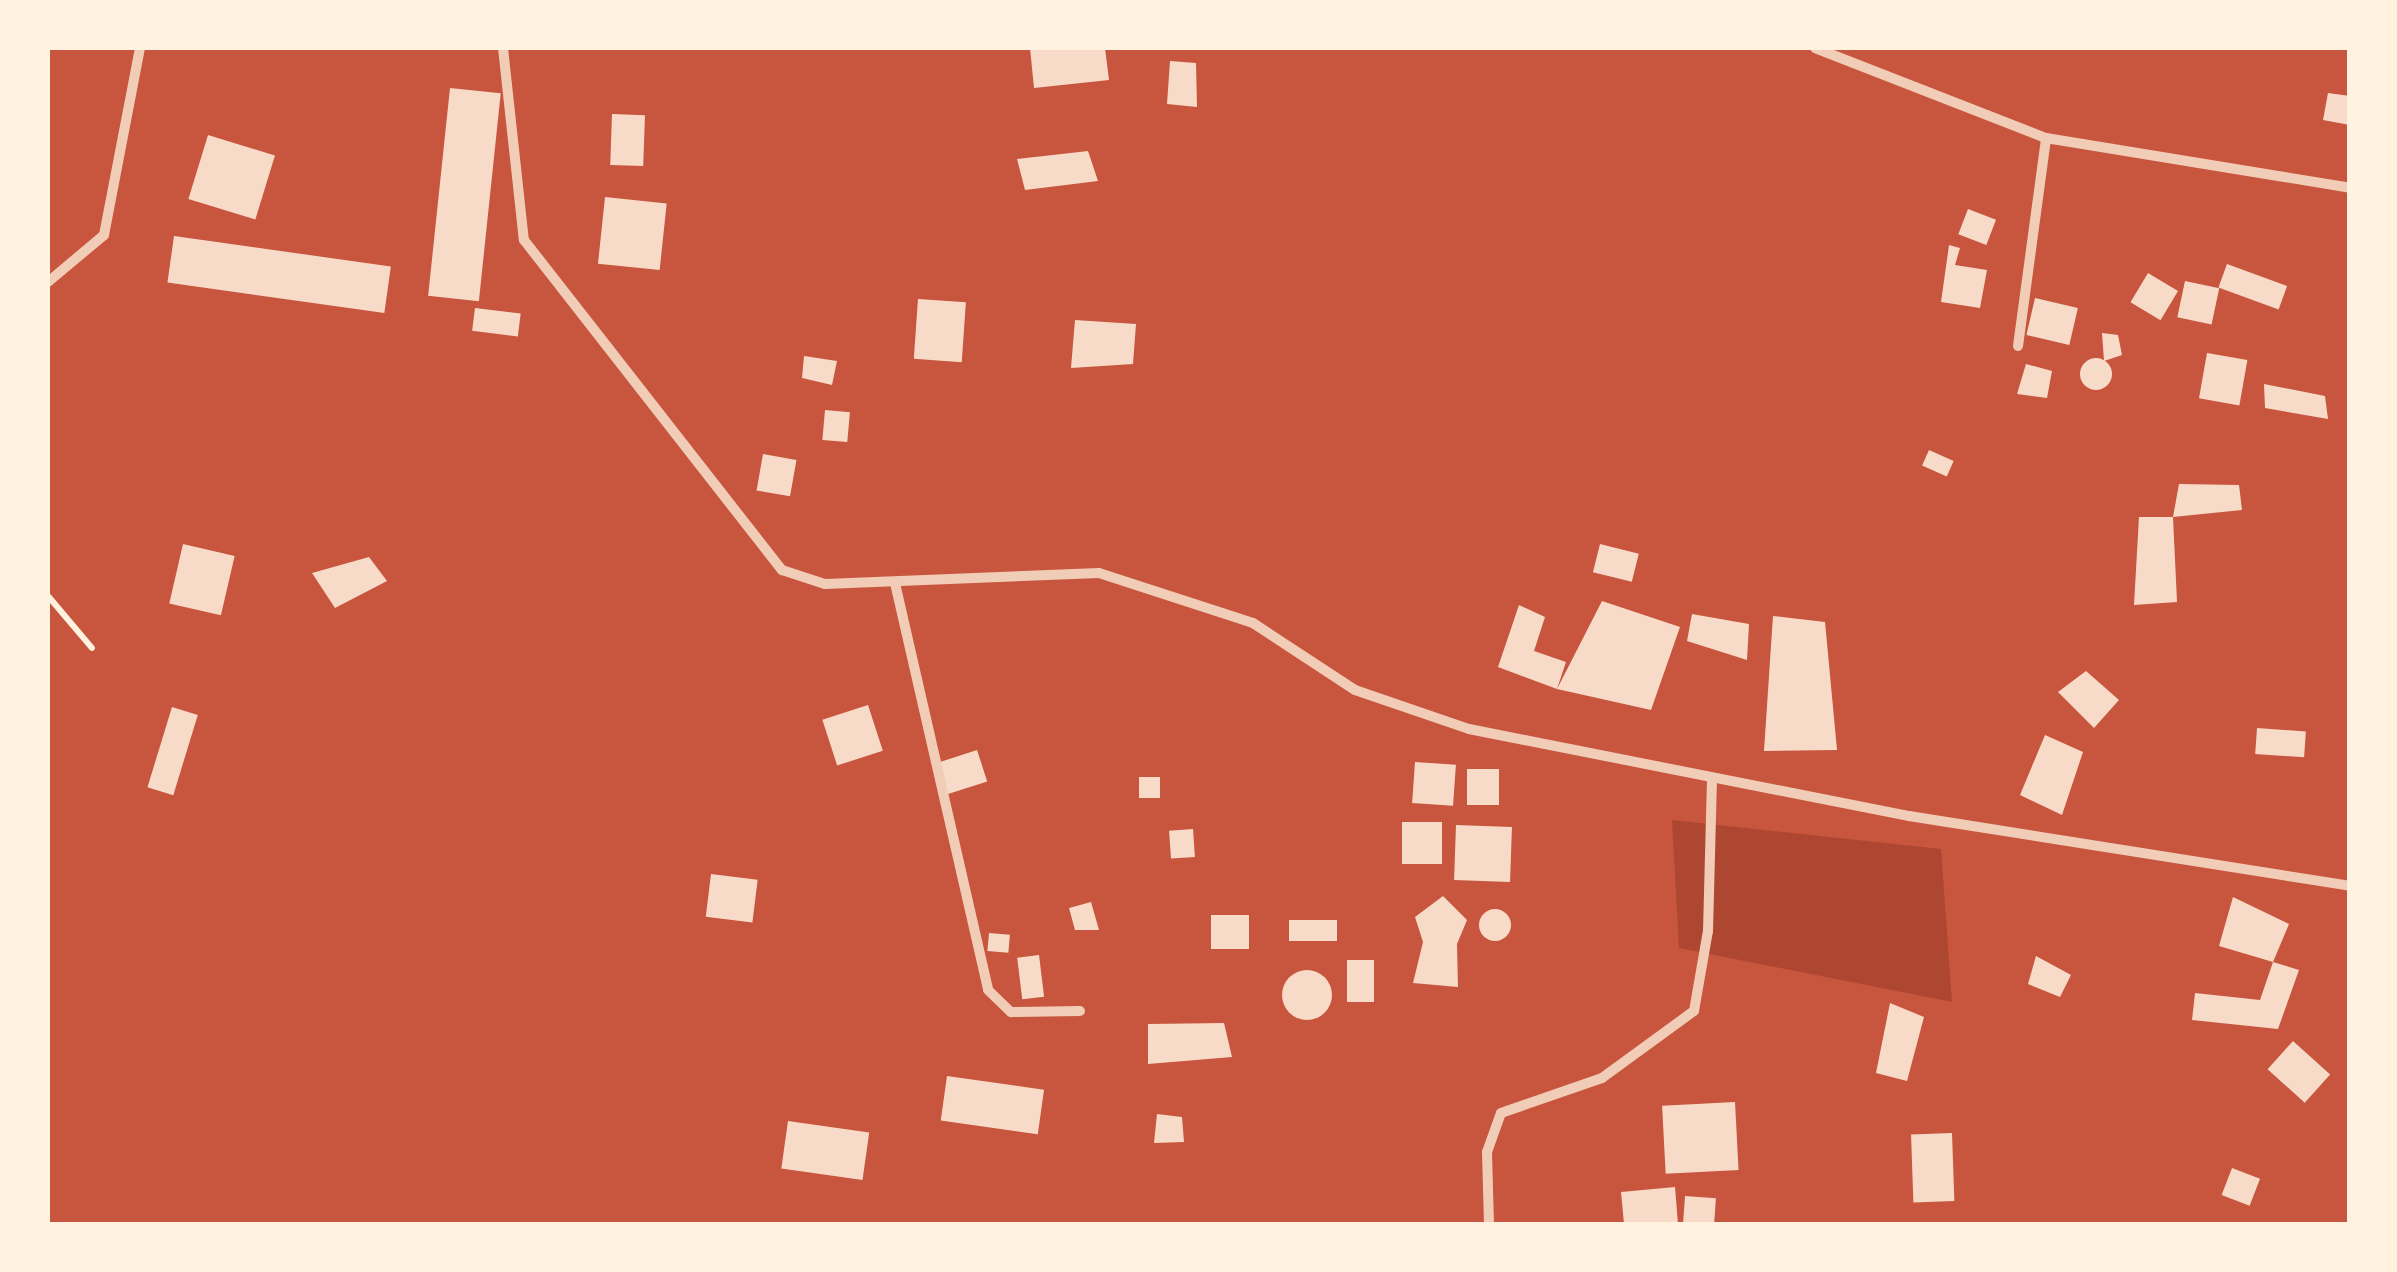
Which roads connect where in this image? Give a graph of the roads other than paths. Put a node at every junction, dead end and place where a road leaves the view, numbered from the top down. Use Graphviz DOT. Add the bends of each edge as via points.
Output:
graph roads {
  1 [pos="140,48"];
  2 [pos="503,48"];
  3 [pos="1815,48"];
  4 [pos="2046,138"];
  5 [pos="2350,188"];
  6 [pos="48,282"];
  7 [pos="2018,346"];
  8 [pos="895,583"];
  9 [pos="1712,780"];
  10 [pos="2350,886"];
  11 [pos="1080,1011"];
  12 [pos="1489,1224"];
  1 -- 6 [label="street" via="104,235"];
  2 -- 8 [label="street" via="517,211 540,266 782,570 826,584"];
  3 -- 4 [label="street"];
  4 -- 5 [label="street"];
  4 -- 7 [label="street"];
  8 -- 9 [label="street" via="1099,573 1253,623 1355,690 1407,710"];
  8 -- 11 [label="street" via="988,990 1011,1012"];
  9 -- 10 [label="street"];
  9 -- 12 [label="street" via="1708,932 1694,1011 1602,1078 1502,1113 1487,1152"];
}
